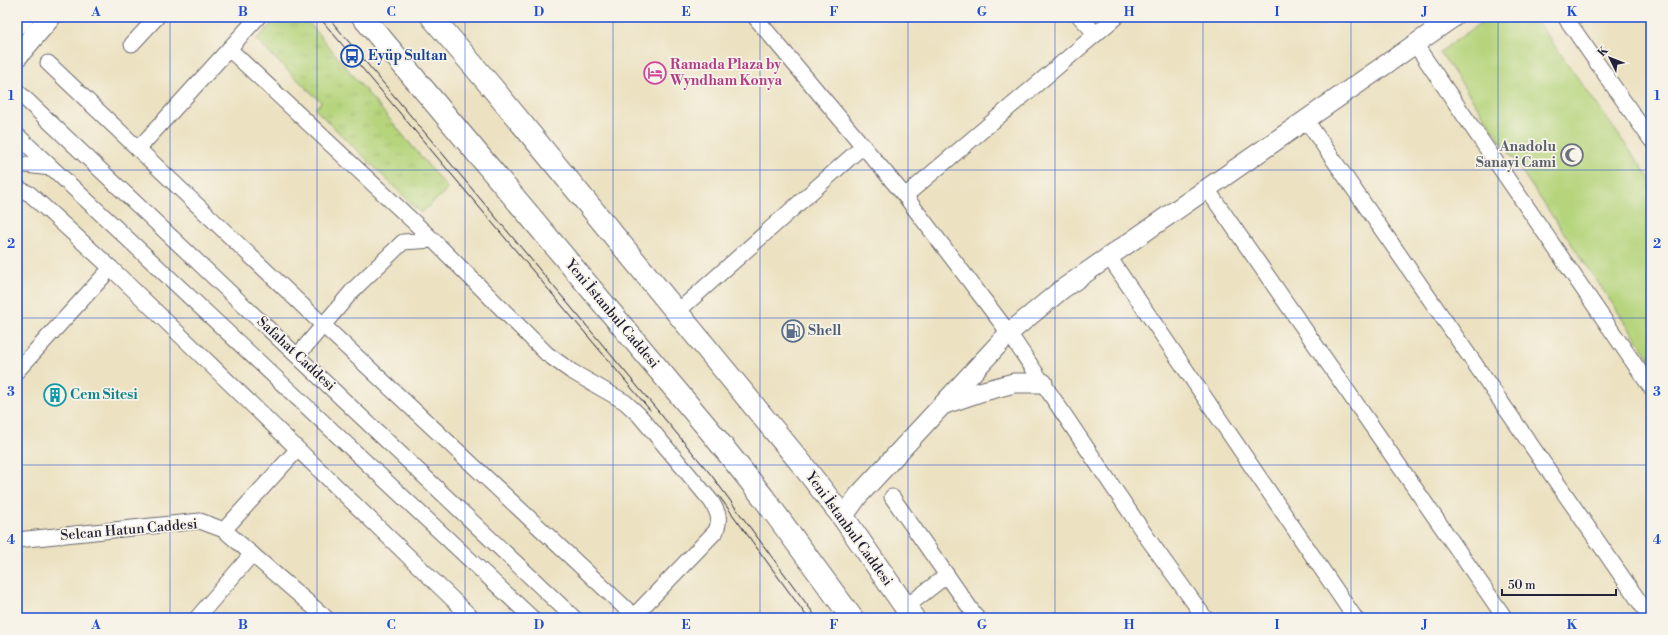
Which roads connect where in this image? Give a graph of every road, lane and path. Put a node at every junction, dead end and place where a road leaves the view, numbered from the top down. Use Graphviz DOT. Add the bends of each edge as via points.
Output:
graph roads {
  1 [pos="23,17"];
  2 [pos="50,17"];
  3 [pos="157,17"];
  4 [pos="258,17"];
  5 [pos="364,17"];
  6 [pos="432,17"];
  7 [pos="755,17"];
  8 [pos="1080,17"];
  9 [pos="1116,17"];
  10 [pos="1454,17"];
  11 [pos="1565,17"];
  12 [pos="17,24"];
  13 [pos="1096,34"];
  14 [pos="132,44"];
  15 [pos="1415,44"];
  16 [pos="229,49"];
  17 [pos="17,56"];
  18 [pos="48,63"];
  19 [pos="17,91"];
  20 [pos="1306,120"];
  21 [pos="17,135"];
  22 [pos="1651,140"];
  23 [pos="863,146"];
  24 [pos="138,149"];
  25 [pos="17,164"];
  26 [pos="51,168"];
  27 [pos="17,188"];
  28 [pos="1207,189"];
  29 [pos="905,196"];
  30 [pos="432,240"];
  31 [pos="1109,257"];
  32 [pos="111,268"];
  33 [pos="676,313"];
  34 [pos="323,325"];
  35 [pos="1009,332"];
  36 [pos="298,355"];
  37 [pos="17,371"];
  38 [pos="1043,383"];
  39 [pos="1651,388"];
  40 [pos="941,406"];
  41 [pos="297,450"];
  42 [pos="892,497"];
  43 [pos="843,517"];
  44 [pos="224,530"];
  45 [pos="17,540"];
  46 [pos="252,554"];
  47 [pos="947,575"];
  48 [pos="910,612"];
  49 [pos="635,617"];
  50 [pos="1650,617"];
  51 [pos="197,618"];
  52 [pos="326,618"];
  53 [pos="472,618"];
  54 [pos="532,618"];
  55 [pos="574,618"];
  56 [pos="852,618"];
  57 [pos="977,618"];
  58 [pos="1205,618"];
  59 [pos="1355,618"];
  60 [pos="1505,618"];
  1 -- 12 [label="main road"];
  2 -- 17 [label="main road"];
  3 -- 14 [label="street"];
  4 -- 16 [label="street"];
  5 -- 56 [label="highway, Yeni İstanbul Caddesi" via="711,432 763,497"];
  6 -- 33 [label="highway, Yeni İstanbul Caddesi"];
  7 -- 23 [label="street"];
  8 -- 13 [label="street"];
  9 -- 13 [label="street"];
  10 -- 15 [label="street"];
  11 -- 22 [label="street"];
  13 -- 29 [label="street"];
  15 -- 20 [label="street"];
  15 -- 39 [label="street"];
  16 -- 24 [label="street"];
  16 -- 30 [label="street"];
  18 -- 24 [label="street"];
  19 -- 36 [label="street, Safahat Caddesi"];
  20 -- 28 [label="street"];
  20 -- 50 [label="street"];
  21 -- 26 [label="street"];
  23 -- 29 [label="street"];
  23 -- 33 [label="street"];
  24 -- 34 [label="street"];
  25 -- 26 [label="street"];
  26 -- 54 [label="street"];
  27 -- 32 [label="street" via="30,194"];
  28 -- 31 [label="street"];
  28 -- 60 [label="street"];
  29 -- 35 [label="street"];
  30 -- 34 [label="street" via="403,242 353,290"];
  30 -- 49 [label="street" via="547,354 625,402 639,415 712,502 718,514 716,531"];
  31 -- 35 [label="street" via="1061,290"];
  31 -- 59 [label="street"];
  32 -- 37 [label="street"];
  32 -- 41 [label="street"];
  33 -- 43 [label="highway, Yeni İstanbul Caddesi"];
  34 -- 36 [label="street"];
  34 -- 49 [label="street"];
  35 -- 38 [label="street"];
  35 -- 40 [label="street"];
  36 -- 55 [label="street, Safahat Caddesi"];
  38 -- 40 [label="street" via="1014,383"];
  38 -- 58 [label="street" via="1146,536"];
  40 -- 43 [label="street" via="858,496"];
  41 -- 44 [label="street"];
  41 -- 53 [label="street"];
  42 -- 47 [label="street"];
  43 -- 48 [label="highway, Yeni İstanbul Caddesi"];
  44 -- 45 [label="street, Selcan Hatun Caddesi" via="200,521"];
  44 -- 46 [label="street, Selcan Hatun Caddesi"];
  46 -- 51 [label="street"];
  46 -- 52 [label="street, Selcan Hatun Caddesi"];
  47 -- 48 [label="street"];
  47 -- 57 [label="street"];
}
